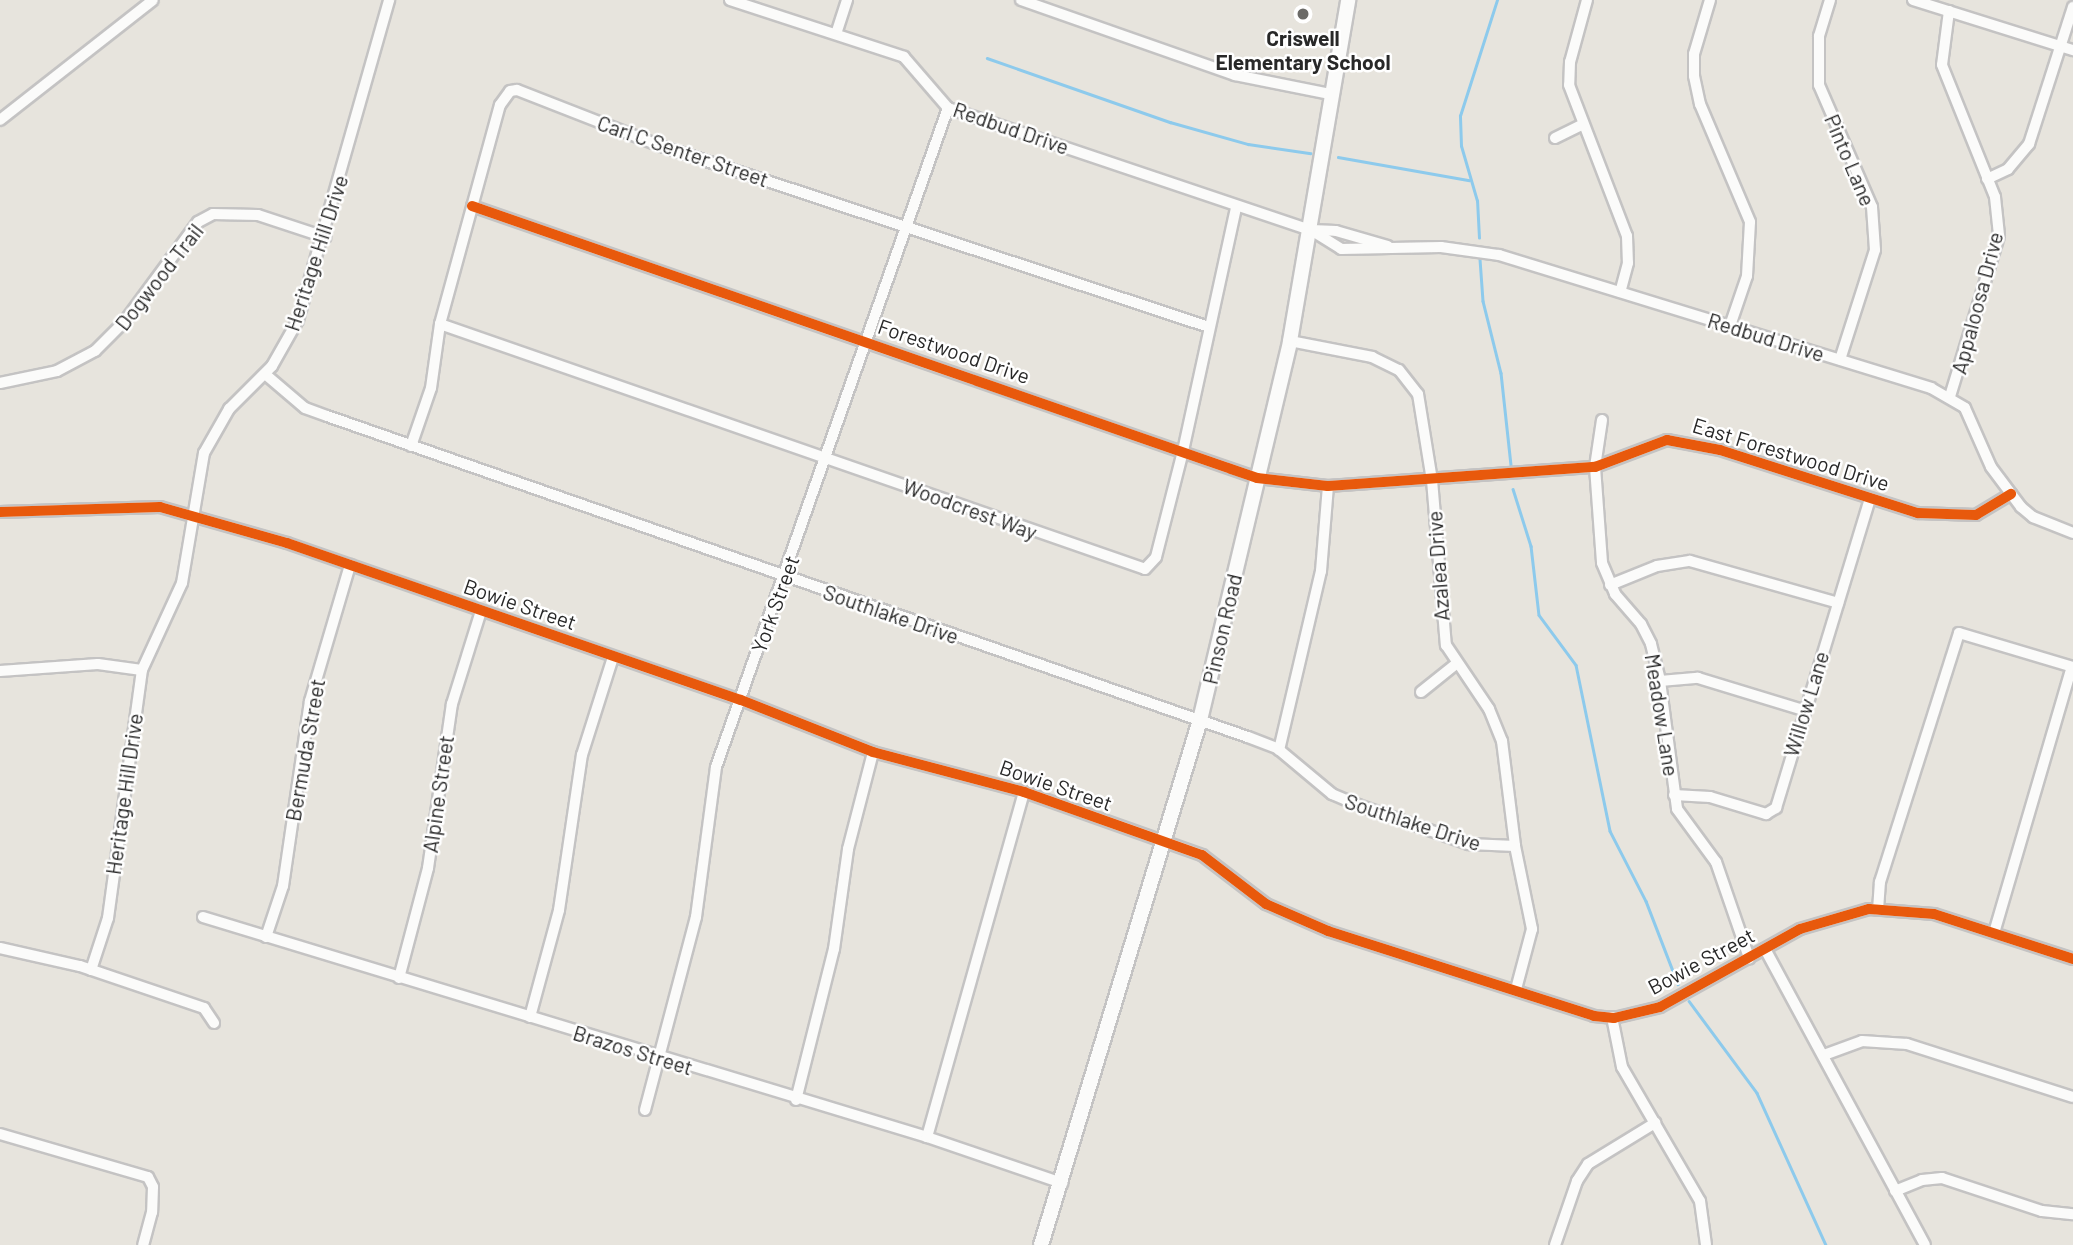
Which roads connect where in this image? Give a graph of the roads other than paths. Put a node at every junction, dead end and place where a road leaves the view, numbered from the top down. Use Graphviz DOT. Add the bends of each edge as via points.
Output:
graph roads {
  1 [pos="153,0"];
  2 [pos="389,0"];
  3 [pos="730,0"];
  4 [pos="847,0"];
  5 [pos="1021,0"];
  6 [pos="1348,0"];
  7 [pos="1587,0"];
  8 [pos="1710,0"];
  9 [pos="1830,0"];
  10 [pos="1913,0"];
  11 [pos="2073,7"];
  12 [pos="1949,11"];
  13 [pos="836,34"];
  14 [pos="2061,46"];
  15 [pos="2073,50"];
  16 [pos="1330,94"];
  17 [pos="948,108"];
  18 [pos="0,120"];
  19 [pos="1582,125"];
  20 [pos="1555,138"];
  21 [pos="1987,179"];
  22 [pos="472,206"];
  23 [pos="1236,206"];
  24 [pos="908,226"];
  25 [pos="1311,230"];
  26 [pos="325,237"];
  27 [pos="1391,247"];
  28 [pos="1620,292"];
  29 [pos="440,324"];
  30 [pos="1730,326"];
  31 [pos="1209,327"];
  32 [pos="1290,341"];
  33 [pos="867,342"];
  34 [pos="1840,360"];
  35 [pos="265,374"];
  36 [pos="0,383"];
  37 [pos="1950,396"];
  38 [pos="1602,420"];
  39 [pos="411,446"];
  40 [pos="1183,451"];
  41 [pos="828,459"];
  42 [pos="1595,467"];
  43 [pos="1257,478"];
  44 [pos="1432,480"];
  45 [pos="1328,486"];
  46 [pos="2011,494"];
  47 [pos="1870,498"];
  48 [pos="0,512"];
  49 [pos="191,513"];
  50 [pos="2073,533"];
  51 [pos="350,565"];
  52 [pos="785,576"];
  53 [pos="1610,585"];
  54 [pos="1838,603"];
  55 [pos="481,611"];
  56 [pos="613,657"];
  57 [pos="1457,664"];
  58 [pos="2073,667"];
  59 [pos="142,670"];
  60 [pos="0,671"];
  61 [pos="1660,681"];
  62 [pos="1421,692"];
  63 [pos="741,700"];
  64 [pos="1802,710"];
  65 [pos="1200,720"];
  66 [pos="1279,750"];
  67 [pos="873,752"];
  68 [pos="1024,792"];
  69 [pos="1674,795"];
  70 [pos="1165,843"];
  71 [pos="1515,846"];
  72 [pos="1878,910"];
  73 [pos="203,917"];
  74 [pos="1994,933"];
  75 [pos="266,937"];
  76 [pos="0,948"];
  77 [pos="1765,949"];
  78 [pos="1749,958"];
  79 [pos="2073,959"];
  80 [pos="91,970"];
  81 [pos="399,978"];
  82 [pos="1516,989"];
  83 [pos="530,1017"];
  84 [pos="1612,1017"];
  85 [pos="214,1023"];
  86 [pos="1824,1055"];
  87 [pos="662,1059"];
  88 [pos="2073,1097"];
  89 [pos="796,1100"];
  90 [pos="645,1110"];
  91 [pos="1655,1124"];
  92 [pos="0,1135"];
  93 [pos="927,1137"];
  94 [pos="1062,1182"];
  95 [pos="1895,1191"];
  96 [pos="2073,1214"];
  97 [pos="143,1245"];
  98 [pos="1041,1245"];
  99 [pos="1555,1245"];
  100 [pos="1706,1245"];
  101 [pos="1925,1245"];
  1 -- 18 [label="street"];
  2 -- 26 [label="street, Heritage Hill Drive"];
  3 -- 13 [label="street, Redbud Drive"];
  4 -- 13 [label="street"];
  5 -- 16 [label="street" via="1235,75"];
  6 -- 16 [label="main road, Pinson Road"];
  7 -- 19 [label="street" via="1570,62 1569,85"];
  8 -- 30 [label="street" via="1694,54 1694,76 1700,104 1750,222 1749,262"];
  9 -- 34 [label="street, Pinto Lane" via="1819,36 1819,85 1872,207 1875,250"];
  10 -- 12 [label="street"];
  11 -- 14 [label="street"];
  12 -- 14 [label="street"];
  12 -- 21 [label="street, Appaloosa Drive" via="1941,65"];
  13 -- 17 [label="street, Redbud Drive" via="904,57"];
  14 -- 15 [label="street"];
  14 -- 21 [label="street" via="2029,144 2008,169"];
  16 -- 25 [label="main road, Pinson Road"];
  17 -- 23 [label="street, Redbud Drive"];
  17 -- 24 [label="street, York Street"];
  19 -- 20 [label="street"];
  19 -- 28 [label="street" via="1627,236 1628,263"];
  21 -- 37 [label="street, Appaloosa Drive" via="1999,215 1999,236"];
  22 -- 24 [label="street, Carl C Senter Street" via="500,105 504,96 517,90 661,146"];
  22 -- 29 [label="street, Carl C Senter Street"];
  22 -- 33 [label="street, Forestwood Drive"];
  23 -- 25 [label="street, Redbud Drive"];
  23 -- 31 [label="street, Woodcrest Way"];
  24 -- 31 [label="street, Carl C Senter Street"];
  24 -- 33 [label="street, York Street"];
  25 -- 27 [label="street, Redbud Drive" via="1336,231"];
  25 -- 27 [label="street, Redbud Drive" via="1340,249"];
  25 -- 32 [label="main road, Pinson Road"];
  26 -- 35 [label="street, Heritage Hill Drive" via="298,320"];
  26 -- 36 [label="street, Dogwood Trail" via="258,215 213,214 189,232 102,346 57,371"];
  27 -- 28 [label="street, Redbud Drive" via="1472,250"];
  28 -- 30 [label="street, Redbud Drive"];
  29 -- 39 [label="street, Carl C Senter Street" via="431,388"];
  29 -- 41 [label="street, Woodcrest Way"];
  30 -- 34 [label="street, Redbud Drive"];
  31 -- 40 [label="street, Woodcrest Way"];
  32 -- 43 [label="main road, Pinson Road"];
  32 -- 44 [label="street, Azalea Drive" via="1372,357 1399,370 1422,407"];
  33 -- 40 [label="street, Forestwood Drive"];
  33 -- 41 [label="street, York Street"];
  34 -- 37 [label="street, Redbud Drive"];
  35 -- 39 [label="street, Southlake Drive" via="305,408"];
  35 -- 49 [label="street, Heritage Hill Drive" via="215,429 204,453"];
  37 -- 46 [label="street, Redbud Drive" via="1973,419 1991,467"];
  38 -- 42 [label="street, Meadow Lane"];
  39 -- 52 [label="street, Southlake Drive"];
  40 -- 41 [label="street, Woodcrest Way" via="1156,557 1144,569"];
  40 -- 43 [label="street, Forestwood Drive"];
  41 -- 52 [label="street, York Street"];
  42 -- 44 [label="street, East Forestwood Drive"];
  42 -- 47 [label="street, East Forestwood Drive" via="1648,444 1678,441"];
  42 -- 53 [label="street, Meadow Lane" via="1602,563"];
  43 -- 45 [label="street, Forestwood Drive"];
  43 -- 65 [label="main road, Pinson Road"];
  44 -- 45 [label="street, Forestwood Drive"];
  44 -- 57 [label="street, Azalea Drive" via="1441,624"];
  45 -- 66 [label="street" via="1322,562"];
  46 -- 47 [label="street, East Forestwood Drive" via="1976,515 1952,517 1918,513"];
  46 -- 50 [label="street, Redbud Drive" via="2033,517"];
  47 -- 54 [label="street, Willow Lane"];
  48 -- 49 [label="street, Bowie Street" via="160,506"];
  49 -- 51 [label="street, Bowie Street"];
  49 -- 59 [label="street, Heritage Hill Drive" via="182,583"];
  51 -- 55 [label="street, Bowie Street"];
  51 -- 75 [label="street, Bermuda Street" via="310,701 283,886"];
  52 -- 63 [label="street, York Street"];
  52 -- 65 [label="street, Southlake Drive"];
  53 -- 54 [label="street" via="1657,566 1690,561"];
  53 -- 61 [label="street, Meadow Lane" via="1645,631"];
  54 -- 64 [label="street, Willow Lane"];
  55 -- 56 [label="street, Bowie Street"];
  55 -- 81 [label="street, Alpine Street" via="452,704 428,868"];
  56 -- 63 [label="street, Bowie Street"];
  56 -- 83 [label="street" via="582,755 559,909"];
  57 -- 62 [label="street"];
  57 -- 71 [label="street, Azalea Drive" via="1497,724"];
  58 -- 72 [label="street" via="1959,633 1880,883"];
  58 -- 74 [label="street"];
  59 -- 60 [label="street" via="98,664"];
  59 -- 80 [label="street, Heritage Hill Drive" via="108,918"];
  61 -- 64 [label="street" via="1698,678"];
  61 -- 69 [label="street, Meadow Lane"];
  63 -- 67 [label="street, Bowie Street"];
  63 -- 87 [label="street, York Street" via="711,788 696,917"];
  64 -- 69 [label="street, Willow Lane" via="1773,811 1756,813 1710,797"];
  65 -- 66 [label="street, Southlake Drive"];
  65 -- 70 [label="main road, Pinson Road"];
  66 -- 71 [label="street, Southlake Drive" via="1332,794 1358,805 1469,844"];
  67 -- 68 [label="street, Bowie Street"];
  67 -- 89 [label="street" via="848,849 834,949"];
  68 -- 70 [label="street, Bowie Street"];
  68 -- 93 [label="street"];
  69 -- 78 [label="street, Meadow Lane" via="1684,819 1716,862"];
  70 -- 82 [label="street, Bowie Street" via="1202,855 1246,891 1288,915"];
  70 -- 94 [label="main road, Pinson Road"];
  71 -- 82 [label="street, Azalea Drive" via="1532,929"];
  72 -- 74 [label="street, Bowie Street" via="1934,914"];
  72 -- 77 [label="street, Bowie Street" via="1840,915 1800,929"];
  73 -- 75 [label="street, Brazos Street"];
  74 -- 79 [label="street, Bowie Street"];
  75 -- 81 [label="street, Brazos Street"];
  76 -- 80 [label="street"];
  77 -- 78 [label="street, Bowie Street"];
  77 -- 86 [label="street"];
  78 -- 84 [label="street, Bowie Street" via="1660,1006"];
  80 -- 85 [label="street" via="204,1008"];
  81 -- 83 [label="street, Brazos Street"];
  82 -- 84 [label="street, Bowie Street" via="1579,1012"];
  83 -- 87 [label="street, Brazos Street"];
  84 -- 91 [label="street" via="1615,1051"];
  86 -- 88 [label="street" via="1862,1041 1907,1044"];
  86 -- 95 [label="street"];
  87 -- 89 [label="street, Brazos Street"];
  87 -- 90 [label="street, York Street"];
  89 -- 93 [label="street, Brazos Street"];
  91 -- 99 [label="street" via="1588,1164 1577,1181"];
  91 -- 100 [label="street" via="1700,1201"];
  92 -- 97 [label="street" via="151,1179 152,1212"];
  93 -- 94 [label="street, Brazos Street"];
  94 -- 98 [label="main road, Pinson Road"];
  95 -- 96 [label="street" via="1942,1178 2042,1211"];
  95 -- 101 [label="street"];
}
